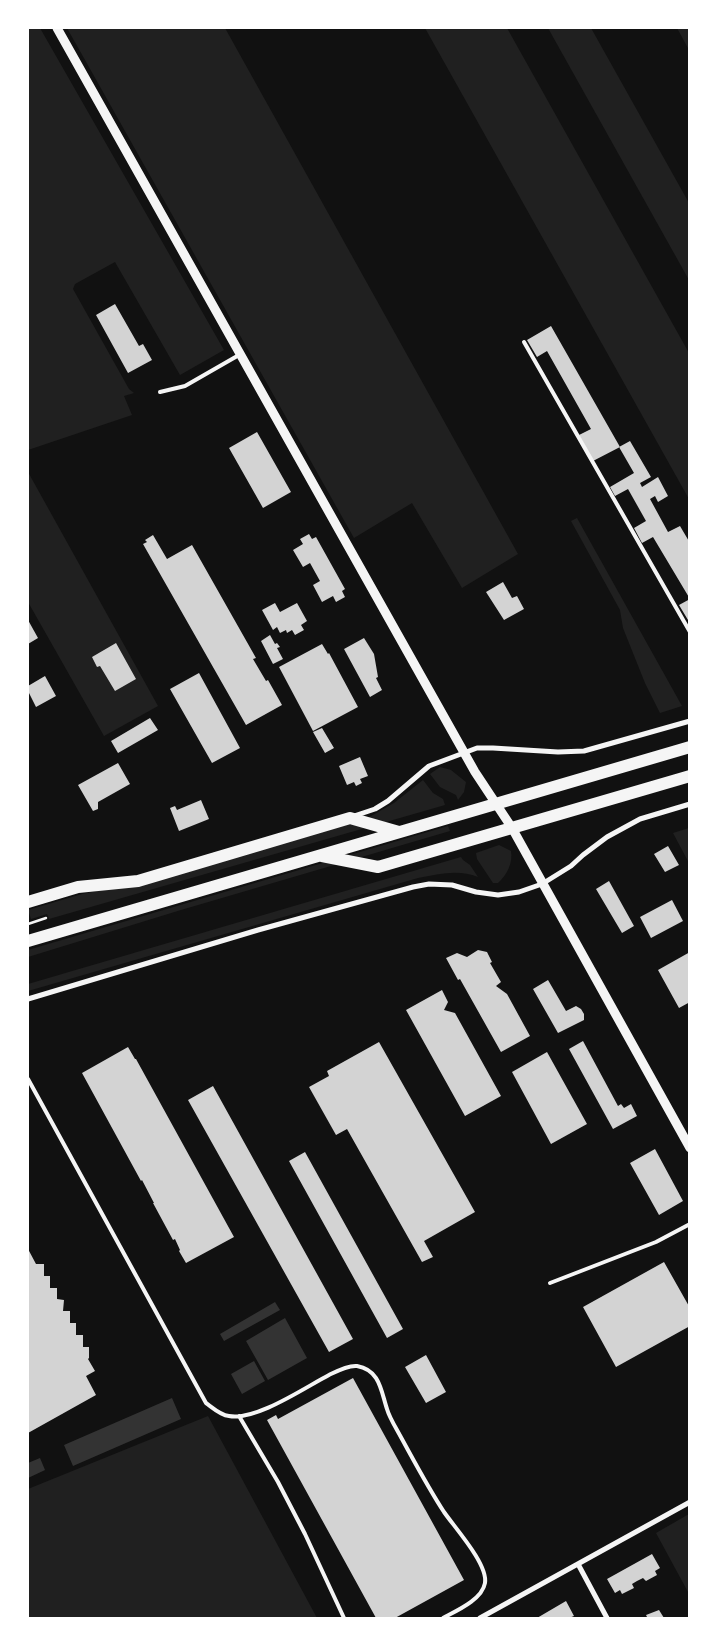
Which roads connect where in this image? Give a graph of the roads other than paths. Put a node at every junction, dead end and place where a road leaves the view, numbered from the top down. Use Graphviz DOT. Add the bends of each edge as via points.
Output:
graph roads {
  1 [pos="57,28"];
  2 [pos="524,342"];
  3 [pos="240,355"];
  4 [pos="160,392"];
  5 [pos="690,632"];
  6 [pos="690,721"];
  7 [pos="690,747"];
  8 [pos="464,752"];
  9 [pos="690,776"];
  10 [pos="495,804"];
  11 [pos="690,804"];
  12 [pos="350,818"];
  13 [pos="512,828"];
  14 [pos="399,832"];
  15 [pos="319,856"];
  16 [pos="542,884"];
  17 [pos="28,902"];
  18 [pos="28,941"];
  19 [pos="28,999"];
  20 [pos="28,1079"];
  21 [pos="690,1148"];
  22 [pos="690,1224"];
  23 [pos="550,1284"];
  24 [pos="239,1416"];
  25 [pos="690,1502"];
  26 [pos="578,1564"];
  27 [pos="344,1618"];
  28 [pos="443,1618"];
  29 [pos="480,1618"];
  30 [pos="607,1618"];
  1 -- 3 [label="street"];
  2 -- 5 [label="lane"];
  3 -- 4 [label="lane" via="185,386"];
  3 -- 8 [label="street"];
  6 -- 8 [label="street" via="584,750 476,748"];
  7 -- 10 [label="highway"];
  8 -- 10 [label="street"];
  8 -- 12 [label="street" via="428,766 388,801"];
  9 -- 13 [label="highway"];
  10 -- 13 [label="street"];
  10 -- 14 [label="highway"];
  11 -- 16 [label="street" via="640,819 607,837"];
  12 -- 14 [label="highway"];
  12 -- 17 [label="highway" via="138,881 78,886"];
  13 -- 15 [label="highway" via="378,868"];
  13 -- 16 [label="street"];
  14 -- 15 [label="highway"];
  15 -- 18 [label="highway"];
  16 -- 19 [label="street" via="498,895 452,885 413,887"];
  16 -- 21 [label="street"];
  20 -- 24 [label="lane" via="206,1403 228,1416"];
  22 -- 23 [label="lane" via="656,1242"];
  24 -- 27 [label="lane" via="278,1482"];
  24 -- 28 [label="lane" via="260,1412 339,1370 355,1366 366,1368 376,1376 396,1428 444,1512 469,1544 483,1570 485,1582 477,1597"];
  25 -- 26 [label="street"];
  26 -- 29 [label="street"];
  26 -- 30 [label="street"];
}
